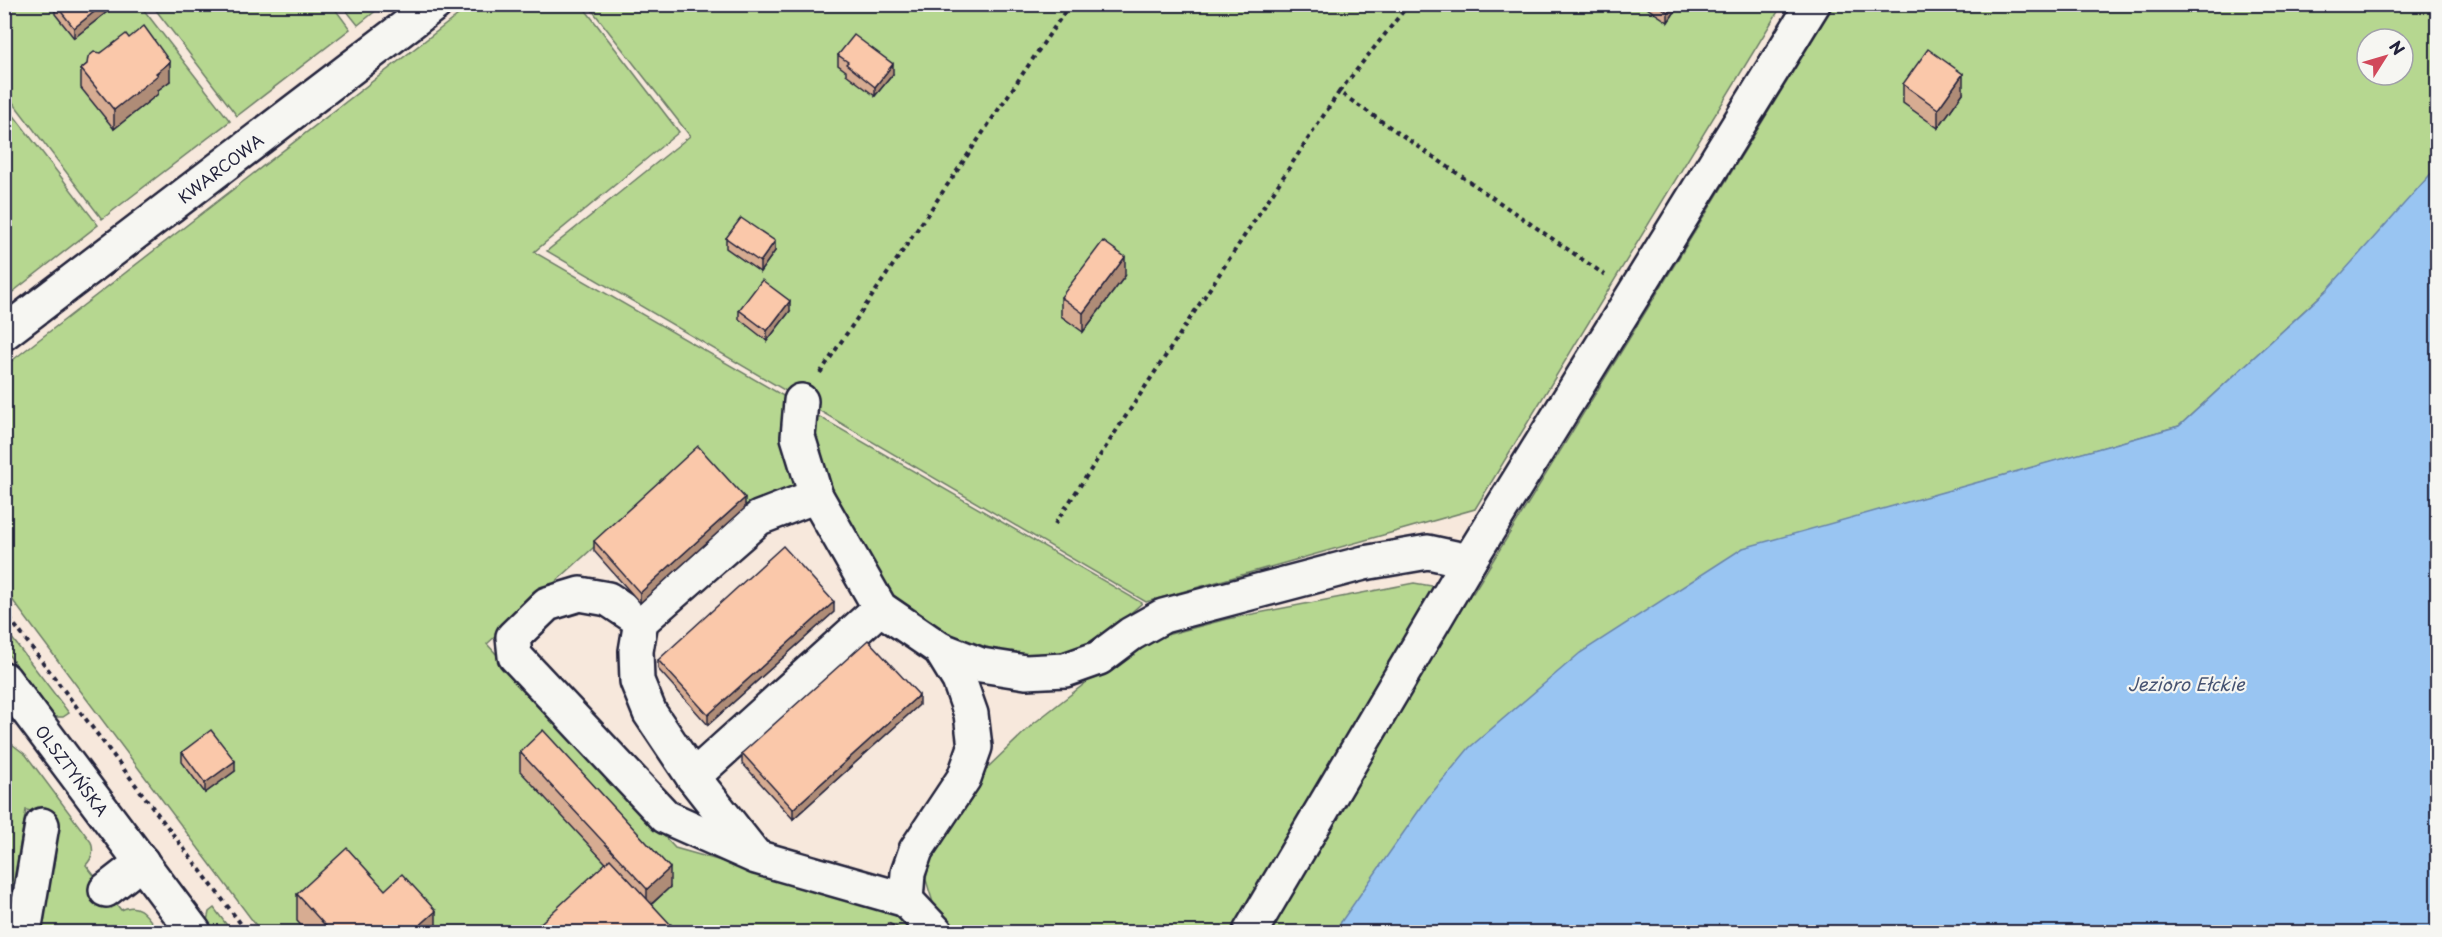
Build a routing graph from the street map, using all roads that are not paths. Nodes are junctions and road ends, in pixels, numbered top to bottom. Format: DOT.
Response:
graph roads {
  1 [pos="435,4"];
  2 [pos="1813,4"];
  3 [pos="4,333"];
  4 [pos="801,401"];
  5 [pos="816,496"];
  6 [pos="1469,561"];
  7 [pos="880,608"];
  8 [pos="641,621"];
  9 [pos="940,649"];
  10 [pos="4,678"];
  11 [pos="693,777"];
  12 [pos="42,825"];
  13 [pos="756,856"];
  14 [pos="142,862"];
  15 [pos="106,890"];
  16 [pos="906,900"];
  17 [pos="24,933"];
  18 [pos="194,933"];
  19 [pos="936,933"];
  20 [pos="1250,933"];
  1 -- 3 [label="street, KWARCOWA"];
  2 -- 6 [label="street"];
  4 -- 5 [label="street"];
  5 -- 7 [label="street"];
  5 -- 8 [label="street"];
  6 -- 9 [label="street"];
  6 -- 20 [label="street"];
  7 -- 9 [label="street"];
  7 -- 11 [label="street"];
  8 -- 11 [label="street"];
  8 -- 13 [label="street"];
  9 -- 16 [label="street"];
  10 -- 14 [label="street, OLSZTYŃSKA"];
  11 -- 13 [label="street"];
  12 -- 17 [label="street"];
  13 -- 16 [label="street"];
  14 -- 15 [label="street"];
  14 -- 18 [label="street, OLSZTYŃSKA"];
  16 -- 19 [label="street"];
}
